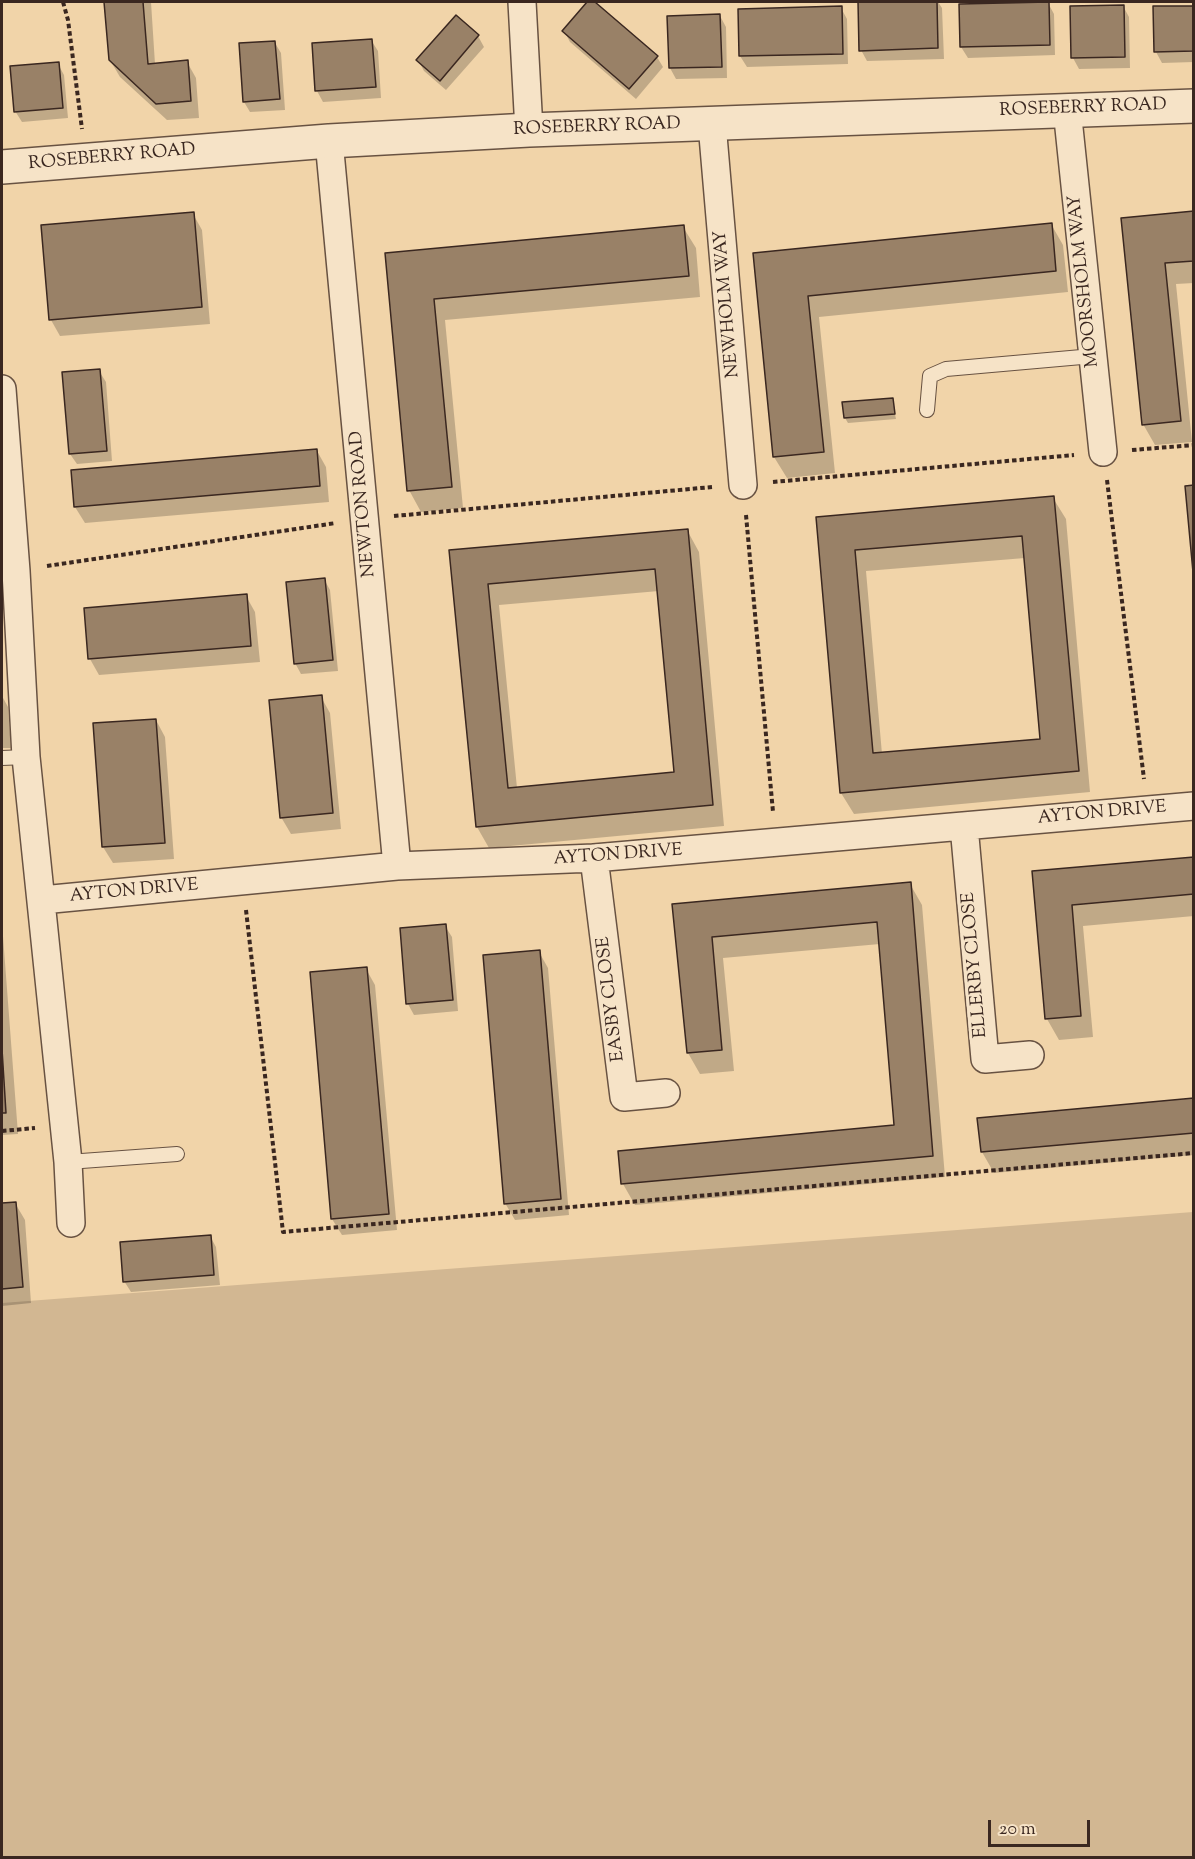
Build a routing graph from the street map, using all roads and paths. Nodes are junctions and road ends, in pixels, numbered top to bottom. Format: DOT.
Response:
graph roads {
  1 [pos="63,2"];
  2 [pos="522,2"];
  3 [pos="1194,106"];
  4 [pos="1067,109"];
  5 [pos="712,124"];
  6 [pos="529,130"];
  7 [pos="329,141"];
  8 [pos="86,159"];
  9 [pos="2,167"];
  10 [pos="1093,356"];
  11 [pos="2,388"];
  12 [pos="927,410"];
  13 [pos="1194,445"];
  14 [pos="1103,452"];
  15 [pos="743,484"];
  16 [pos="366,518"];
  17 [pos="16,570"];
  18 [pos="14,758"];
  19 [pos="1194,806"];
  20 [pos="1148,809"];
  21 [pos="963,826"];
  22 [pos="776,844"];
  23 [pos="594,858"];
  24 [pos="397,866"];
  25 [pos="243,883"];
  26 [pos="42,900"];
  27 [pos="1029,1055"];
  28 [pos="666,1093"];
  29 [pos="1194,1152"];
  30 [pos="177,1154"];
  31 [pos="68,1162"];
  32 [pos="71,1223"];
  1 -- 8 [label="path"];
  2 -- 6 [label="street"];
  3 -- 4 [label="street, ROSEBERRY ROAD"];
  4 -- 5 [label="street, ROSEBERRY ROAD"];
  4 -- 10 [label="street, MOORSHOLM WAY"];
  5 -- 6 [label="street, ROSEBERRY ROAD"];
  5 -- 15 [label="street, NEWHOLM WAY"];
  6 -- 7 [label="street, ROSEBERRY ROAD"];
  7 -- 8 [label="street, ROSEBERRY ROAD"];
  7 -- 16 [label="street, NEWTON ROAD"];
  8 -- 9 [label="street, ROSEBERRY ROAD"];
  10 -- 12 [label="lane"];
  10 -- 14 [label="street, MOORSHOLM WAY"];
  11 -- 17 [label="street"];
  13 -- 14 [label="path"];
  14 -- 15 [label="path"];
  14 -- 20 [label="path"];
  15 -- 16 [label="path"];
  15 -- 22 [label="path"];
  16 -- 17 [label="path"];
  16 -- 24 [label="street, NEWTON ROAD"];
  17 -- 18 [label="street"];
  18 -- 26 [label="street"];
  19 -- 20 [label="street, AYTON DRIVE"];
  20 -- 21 [label="street, AYTON DRIVE"];
  21 -- 22 [label="street, AYTON DRIVE"];
  21 -- 27 [label="street, ELLERBY CLOSE"];
  22 -- 23 [label="street, AYTON DRIVE"];
  23 -- 24 [label="street, AYTON DRIVE"];
  23 -- 28 [label="street, EASBY CLOSE"];
  24 -- 25 [label="street, AYTON DRIVE"];
  25 -- 26 [label="street, AYTON DRIVE"];
  25 -- 29 [label="path"];
  26 -- 31 [label="street"];
  30 -- 31 [label="lane"];
  31 -- 32 [label="street"];
}
